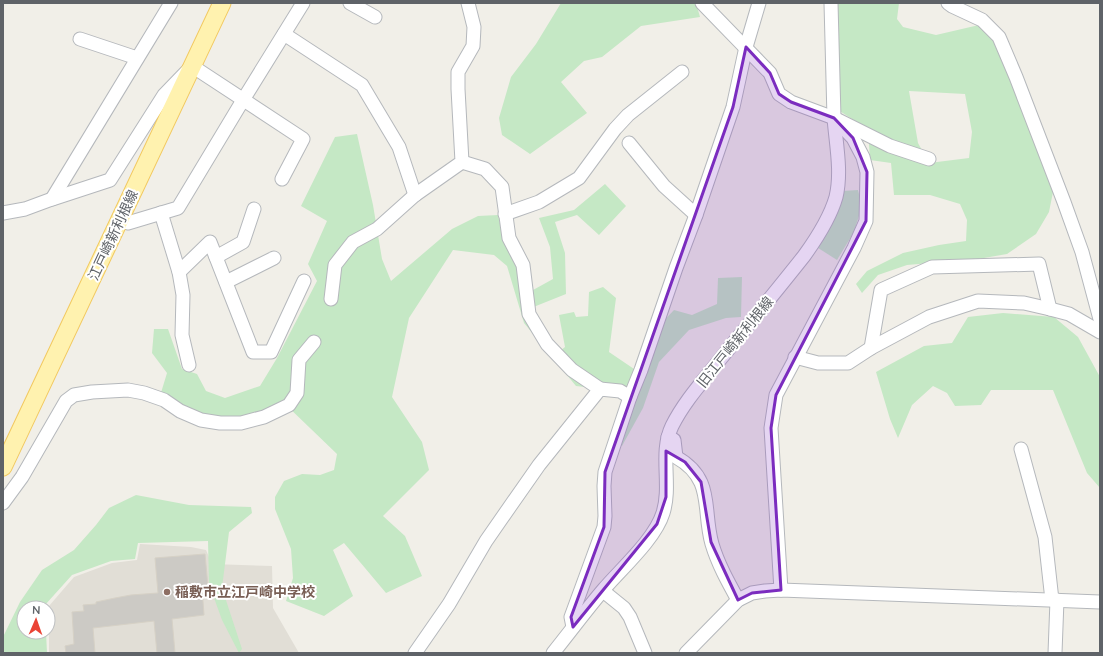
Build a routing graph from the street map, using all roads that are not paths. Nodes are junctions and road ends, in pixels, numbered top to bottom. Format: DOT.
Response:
graph roads {
  1 [pos="171,3"];
  2 [pos="222,3"];
  3 [pos="303,3"];
  4 [pos="350,3"];
  5 [pos="468,3"];
  6 [pos="702,3"];
  7 [pos="759,3"];
  8 [pos="831,3"];
  9 [pos="948,3"];
  10 [pos="375,17"];
  11 [pos="284,34"];
  12 [pos="80,39"];
  13 [pos="746,47"];
  14 [pos="137,58"];
  15 [pos="192,66"];
  16 [pos="682,72"];
  17 [pos="243,100"];
  18 [pos="834,118"];
  19 [pos="629,143"];
  20 [pos="929,159"];
  21 [pos="462,162"];
  22 [pos="282,179"];
  23 [pos="415,195"];
  24 [pos="52,198"];
  25 [pos="254,209"];
  26 [pos="3,213"];
  27 [pos="161,213"];
  28 [pos="505,214"];
  29 [pos="696,215"];
  30 [pos="120,221"];
  31 [pos="216,257"];
  32 [pos="274,258"];
  33 [pos="179,272"];
  34 [pos="304,281"];
  35 [pos="226,282"];
  36 [pos="331,299"];
  37 [pos="1050,309"];
  38 [pos="1100,319"];
  39 [pos="1100,332"];
  40 [pos="314,342"];
  41 [pos="871,348"];
  42 [pos="795,357"];
  43 [pos="189,365"];
  44 [pos="600,389"];
  45 [pos="630,397"];
  46 [pos="668,436"];
  47 [pos="1021,449"];
  48 [pos="3,467"];
  49 [pos="3,503"];
  50 [pos="781,590"];
  51 [pos="603,591"];
  52 [pos="738,600"];
  53 [pos="1054,600"];
  54 [pos="1100,602"];
  55 [pos="573,627"];
  56 [pos="415,653"];
  57 [pos="553,653"];
  58 [pos="645,653"];
  59 [pos="686,653"];
  60 [pos="1055,653"];
  1 -- 14 [label="street"];
  2 -- 15 [label="main road, 江戸崎新利根線"];
  3 -- 11 [label="street"];
  4 -- 10 [label="street"];
  5 -- 21 [label="street"];
  6 -- 13 [label="street"];
  7 -- 13 [label="street"];
  8 -- 18 [label="street, 旧江戸崎新利根線"];
  9 -- 38 [label="street"];
  11 -- 17 [label="street"];
  11 -- 23 [label="street"];
  12 -- 14 [label="street"];
  13 -- 18 [label="street"];
  13 -- 29 [label="street"];
  14 -- 24 [label="street"];
  15 -- 17 [label="street"];
  15 -- 24 [label="street"];
  15 -- 30 [label="main road, 江戸崎新利根線"];
  16 -- 28 [label="street"];
  17 -- 22 [label="street"];
  17 -- 27 [label="street"];
  18 -- 20 [label="street"];
  18 -- 42 [label="street"];
  18 -- 46 [label="street, 旧江戸崎新利根線"];
  19 -- 29 [label="street"];
  21 -- 23 [label="street"];
  21 -- 28 [label="street"];
  23 -- 36 [label="street"];
  24 -- 26 [label="street"];
  25 -- 31 [label="street"];
  27 -- 30 [label="street"];
  27 -- 33 [label="street"];
  28 -- 44 [label="street"];
  29 -- 45 [label="street"];
  30 -- 48 [label="main road, 江戸崎新利根線"];
  31 -- 33 [label="street"];
  31 -- 35 [label="street"];
  32 -- 35 [label="street"];
  33 -- 43 [label="street"];
  34 -- 35 [label="street"];
  37 -- 39 [label="street"];
  37 -- 41 [label="street"];
  37 -- 41 [label="street"];
  40 -- 49 [label="street"];
  41 -- 42 [label="street"];
  42 -- 50 [label="street"];
  44 -- 45 [label="street"];
  44 -- 56 [label="street"];
  45 -- 55 [label="street"];
  46 -- 51 [label="street, 旧江戸崎新利根線"];
  46 -- 52 [label="street"];
  47 -- 53 [label="street"];
  50 -- 52 [label="street"];
  50 -- 53 [label="street"];
  51 -- 55 [label="street, 旧江戸崎新利根線"];
  51 -- 58 [label="street"];
  52 -- 59 [label="street"];
  53 -- 54 [label="street"];
  53 -- 60 [label="street"];
  55 -- 57 [label="street, 旧江戸崎新利根線"];
}
